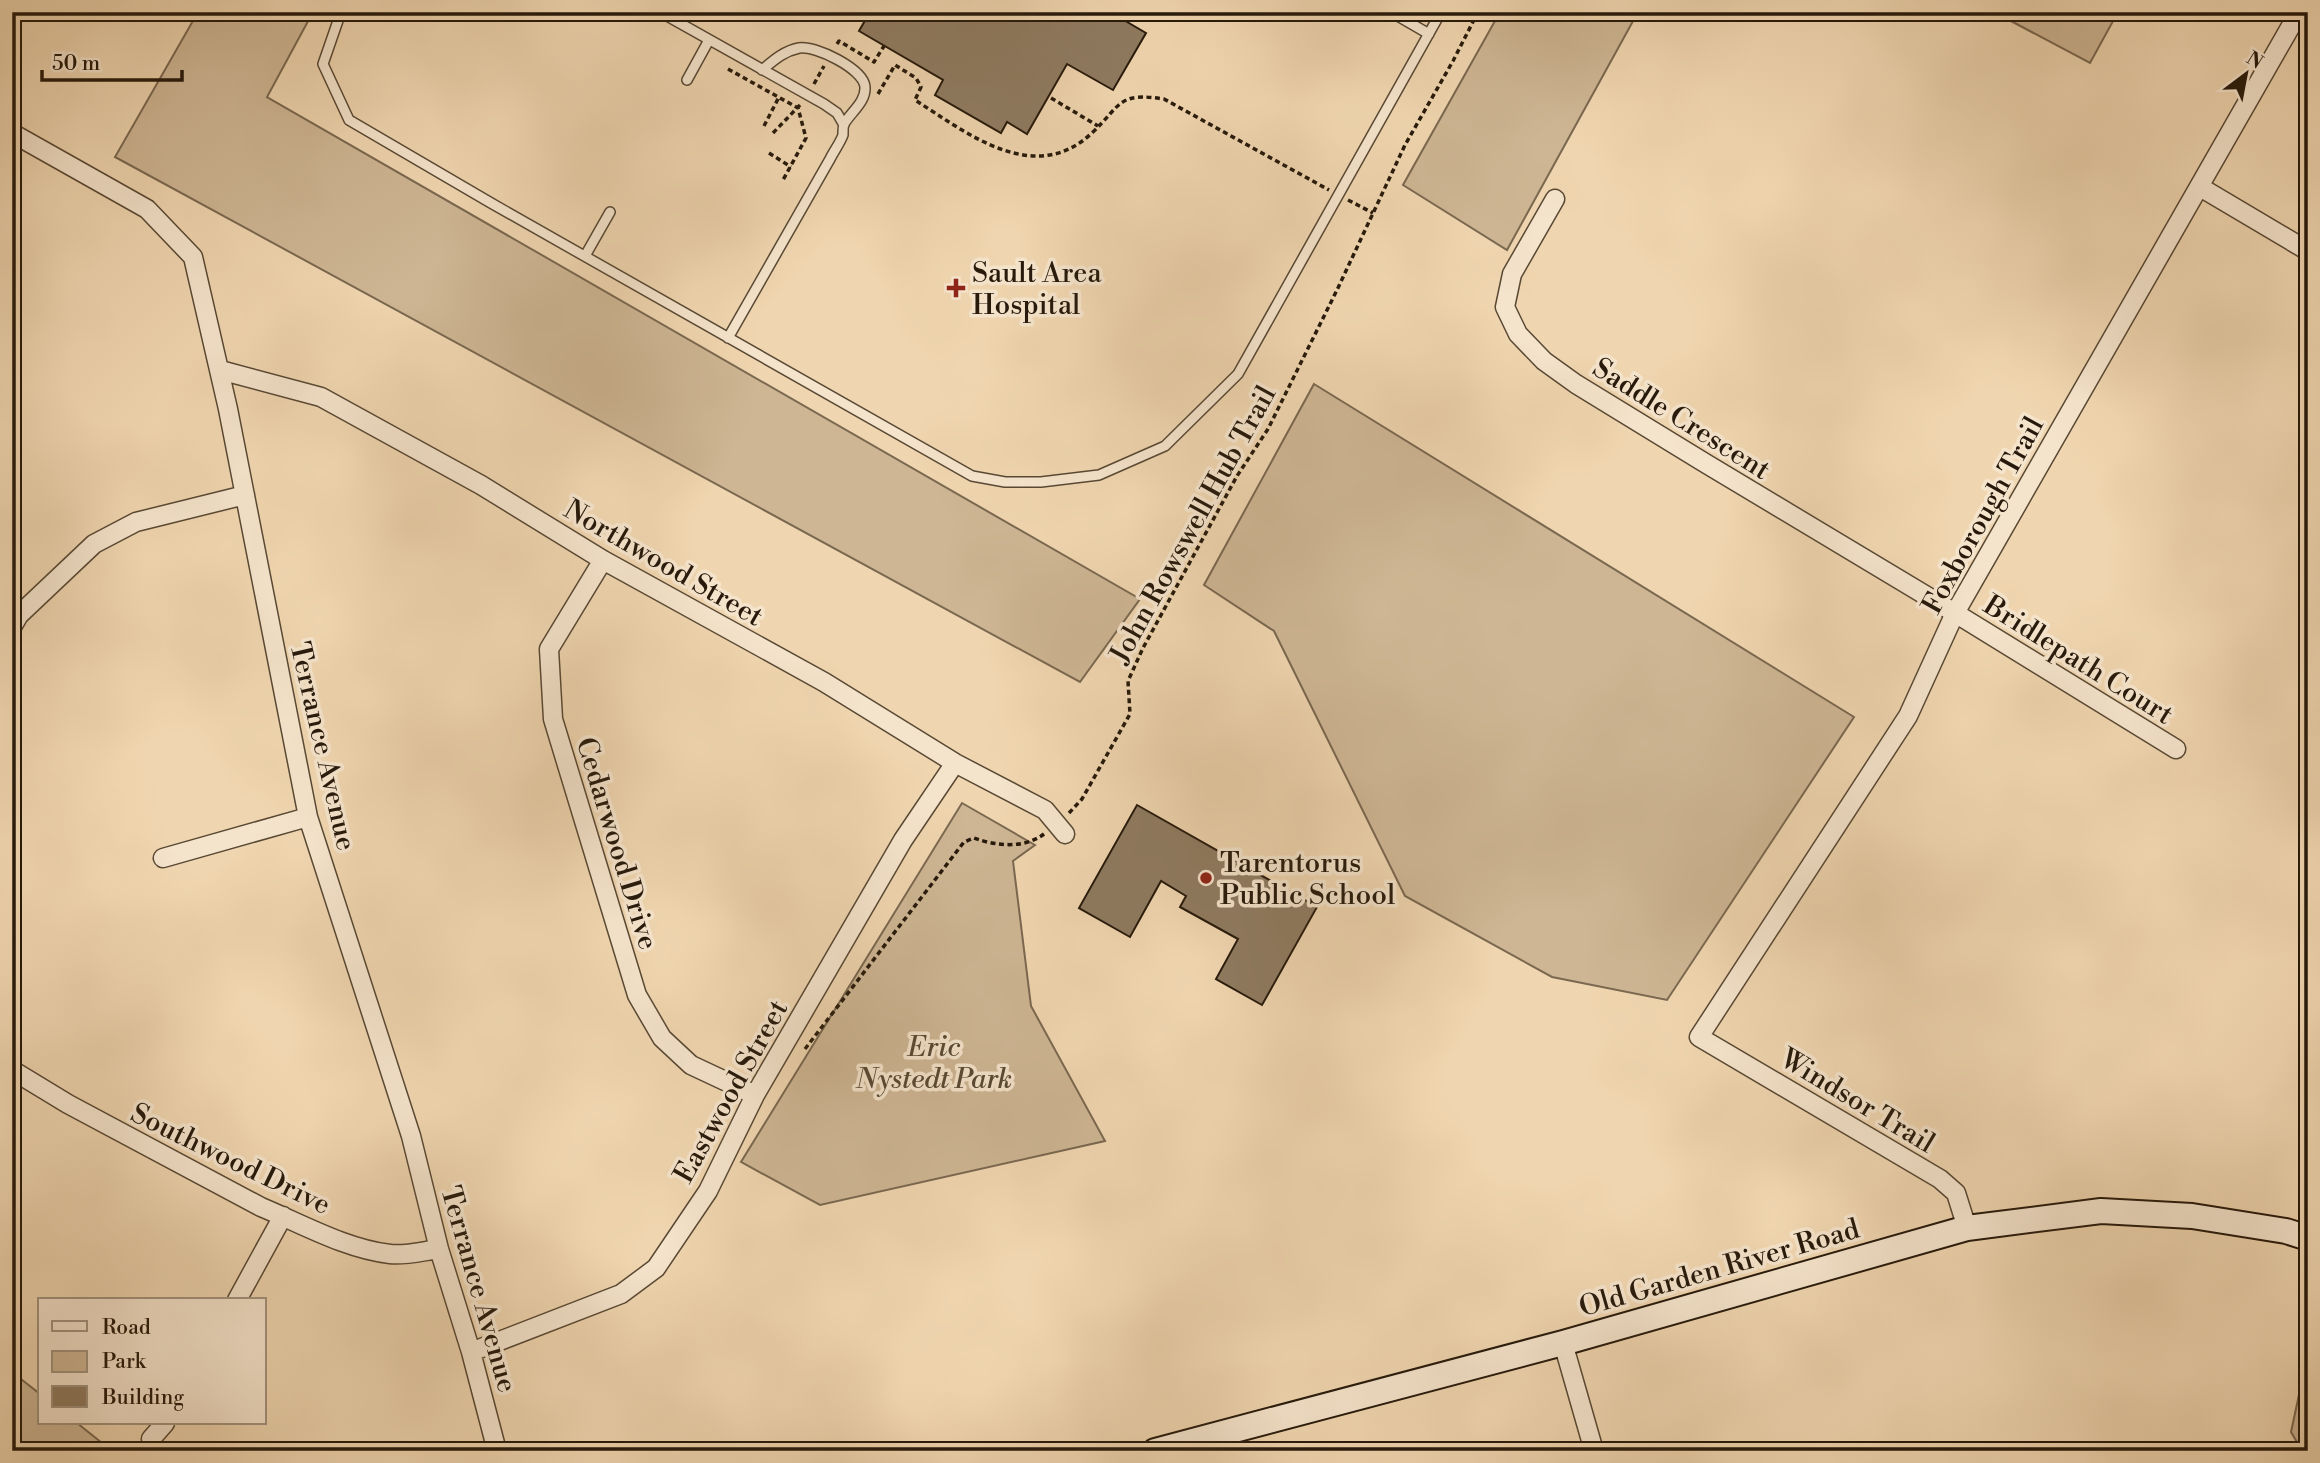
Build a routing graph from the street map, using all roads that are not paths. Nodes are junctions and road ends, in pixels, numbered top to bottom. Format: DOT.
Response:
graph roads {
  1 [pos="341,12"];
  2 [pos="660,12"];
  3 [pos="1391,12"];
  4 [pos="1441,12"];
  5 [pos="2300,12"];
  6 [pos="1429,34"];
  7 [pos="709,40"];
  8 [pos="762,70"];
  9 [pos="687,80"];
  10 [pos="844,125"];
  11 [pos="12,133"];
  12 [pos="2200,187"];
  13 [pos="1555,199"];
  14 [pos="610,212"];
  15 [pos="2308,251"];
  16 [pos="585,256"];
  17 [pos="728,338"];
  18 [pos="220,370"];
  19 [pos="245,495"];
  20 [pos="603,560"];
  21 [pos="1955,613"];
  22 [pos="12,627"];
  23 [pos="2176,749"];
  24 [pos="955,763"];
  25 [pos="308,817"];
  26 [pos="1061,829"];
  27 [pos="163,858"];
  28 [pos="1699,1037"];
  29 [pos="12,1070"];
  30 [pos="755,1095"];
  31 [pos="283,1216"];
  32 [pos="1968,1228"];
  33 [pos="2308,1238"];
  34 [pos="439,1249"];
  35 [pos="238,1298"];
  36 [pos="1563,1343"];
  37 [pos="471,1352"];
  38 [pos="164,1424"];
  39 [pos="150,1439"];
  40 [pos="498,1451"];
  41 [pos="1155,1451"];
  42 [pos="1594,1451"];
  1 -- 16 [label="lane"];
  2 -- 7 [label="lane"];
  3 -- 6 [label="lane"];
  4 -- 6 [label="lane"];
  5 -- 12 [label="street, Foxborough Trail"];
  6 -- 17 [label="lane"];
  7 -- 8 [label="lane"];
  7 -- 9 [label="lane"];
  8 -- 10 [label="lane"];
  8 -- 10 [label="lane"];
  10 -- 17 [label="lane"];
  11 -- 18 [label="street, Terrance Avenue"];
  12 -- 15 [label="street"];
  12 -- 21 [label="street, Foxborough Trail"];
  13 -- 21 [label="street, Saddle Crescent"];
  14 -- 16 [label="lane"];
  16 -- 17 [label="lane"];
  18 -- 19 [label="street, Terrance Avenue"];
  18 -- 20 [label="street, Northwood Street"];
  19 -- 22 [label="street"];
  19 -- 25 [label="street, Terrance Avenue"];
  20 -- 24 [label="street, Northwood Street"];
  20 -- 30 [label="street, Cedarwood Drive"];
  21 -- 23 [label="street, Bridlepath Court"];
  21 -- 28 [label="street, Foxborough Trail"];
  24 -- 26 [label="street, Northwood Street"];
  24 -- 30 [label="street, Eastwood Street"];
  25 -- 27 [label="street"];
  25 -- 34 [label="street, Terrance Avenue"];
  28 -- 32 [label="street, Windsor Trail"];
  29 -- 31 [label="street, Southwood Drive"];
  30 -- 37 [label="street, Eastwood Street"];
  31 -- 34 [label="street, Southwood Drive"];
  31 -- 35 [label="street"];
  32 -- 33 [label="main road, Old Garden River Road"];
  32 -- 36 [label="main road, Old Garden River Road"];
  34 -- 37 [label="street, Terrance Avenue"];
  36 -- 41 [label="main road, Old Garden River Road"];
  36 -- 42 [label="street"];
  37 -- 40 [label="street, Terrance Avenue"];
  38 -- 39 [label="street"];
}
